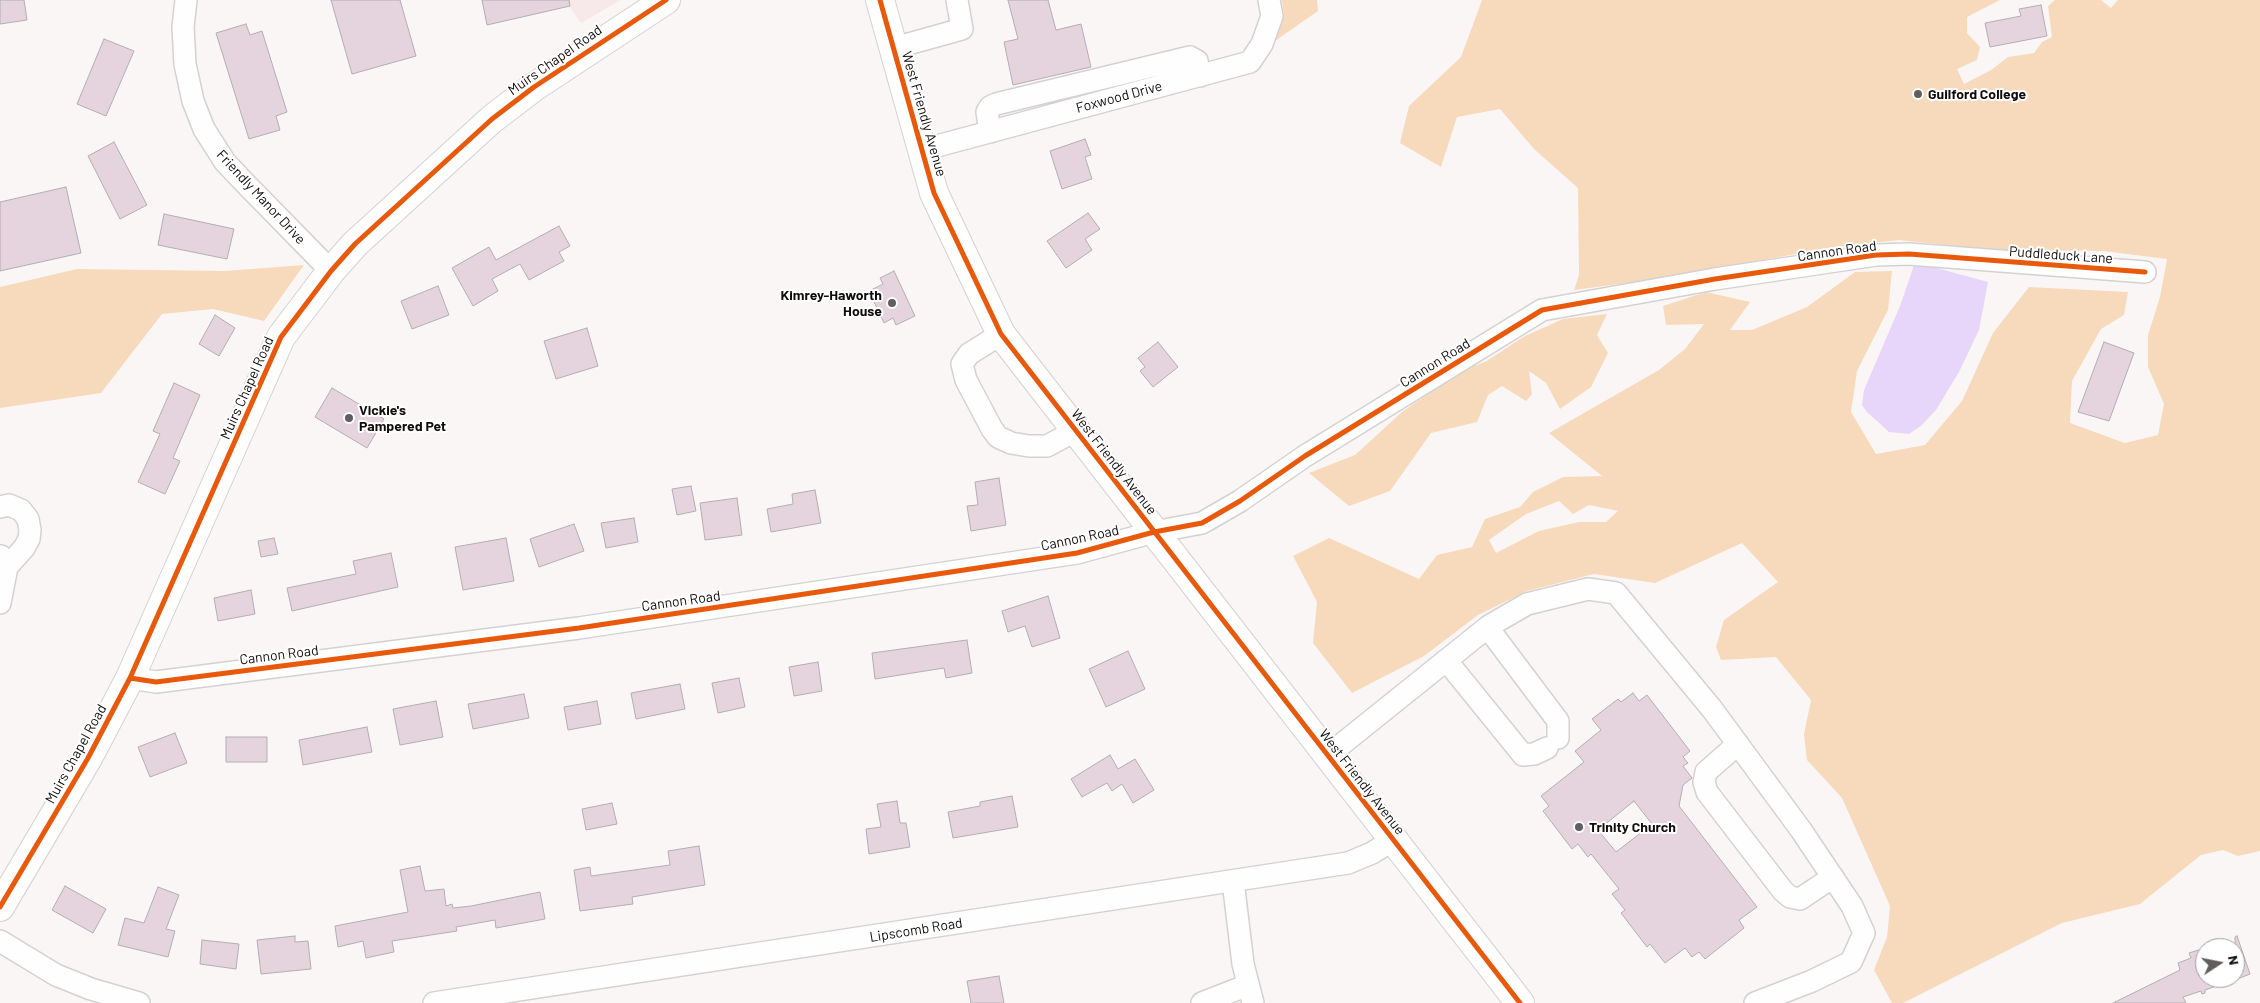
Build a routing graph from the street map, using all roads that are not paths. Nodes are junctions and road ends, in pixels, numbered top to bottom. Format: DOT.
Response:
graph roads {
  1 [pos="186,0"];
  2 [pos="666,0"];
  3 [pos="880,0"];
  4 [pos="956,0"];
  5 [pos="1268,0"];
  6 [pos="894,48"];
  7 [pos="922,150"];
  8 [pos="1976,260"];
  9 [pos="331,270"];
  10 [pos="2145,272"];
  11 [pos="1001,334"];
  12 [pos="1075,430"];
  13 [pos="0,507"];
  14 [pos="1154,532"];
  15 [pos="3,560"];
  16 [pos="0,603"];
  17 [pos="1488,628"];
  18 [pos="1446,660"];
  19 [pos="130,678"];
  20 [pos="1738,744"];
  21 [pos="1327,756"];
  22 [pos="1393,840"];
  23 [pos="1832,877"];
  24 [pos="1233,881"];
  25 [pos="0,907"];
  26 [pos="0,941"];
  27 [pos="1250,994"];
  28 [pos="139,1003"];
  29 [pos="434,1003"];
  30 [pos="1202,1003"];
  31 [pos="1520,1003"];
  32 [pos="1755,1003"];
  1 -- 9 [label="street, Friendly Manor Drive"];
  2 -- 9 [label="main road, Muirs Chapel Road"];
  3 -- 6 [label="main road, West Friendly Avenue"];
  4 -- 6 [label="street"];
  5 -- 7 [label="street, Foxwood Drive"];
  6 -- 7 [label="main road, West Friendly Avenue"];
  7 -- 11 [label="main road, West Friendly Avenue"];
  8 -- 10 [label="street, Puddleduck Lane"];
  8 -- 14 [label="street, Cannon Road"];
  9 -- 19 [label="main road, Muirs Chapel Road"];
  11 -- 12 [label="main road, West Friendly Avenue"];
  11 -- 12 [label="street"];
  12 -- 14 [label="main road, West Friendly Avenue"];
  13 -- 15 [label="street"];
  14 -- 19 [label="street, Cannon Road"];
  14 -- 21 [label="main road, West Friendly Avenue"];
  15 -- 16 [label="street"];
  17 -- 18 [label="street"];
  17 -- 18 [label="street"];
  17 -- 20 [label="street"];
  18 -- 21 [label="street"];
  19 -- 25 [label="main road, Muirs Chapel Road"];
  20 -- 23 [label="street"];
  20 -- 23 [label="street"];
  21 -- 22 [label="main road, West Friendly Avenue"];
  22 -- 24 [label="street, Lipscomb Road"];
  22 -- 31 [label="main road, West Friendly Avenue"];
  23 -- 32 [label="street"];
  24 -- 27 [label="street"];
  24 -- 29 [label="street, Lipscomb Road"];
  26 -- 28 [label="street"];
  27 -- 30 [label="street"];
}
